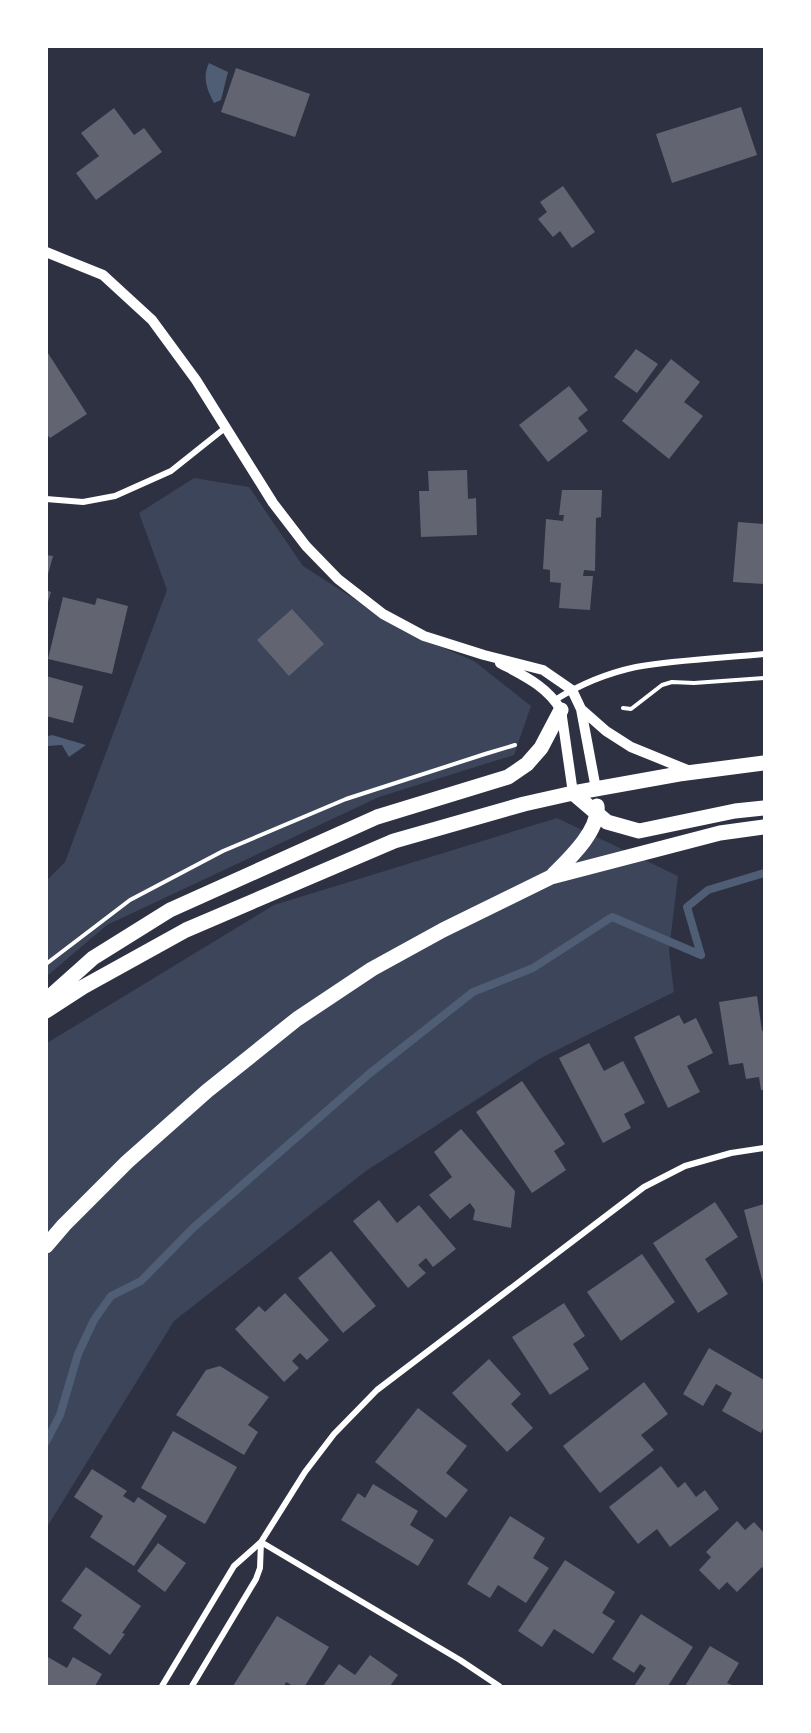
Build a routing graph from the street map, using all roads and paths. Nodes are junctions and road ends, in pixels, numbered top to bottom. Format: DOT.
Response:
graph roads {
  1 [pos="46,252"];
  2 [pos="225,428"];
  3 [pos="46,499"];
  4 [pos="765,654"];
  5 [pos="484,655"];
  6 [pos="765,678"];
  7 [pos="572,690"];
  8 [pos="558,705"];
  9 [pos="623,708"];
  10 [pos="581,709"];
  11 [pos="765,763"];
  12 [pos="692,772"];
  13 [pos="596,789"];
  14 [pos="573,793"];
  15 [pos="765,808"];
  16 [pos="598,815"];
  17 [pos="765,827"];
  18 [pos="551,877"];
  19 [pos="46,1000"];
  20 [pos="46,1011"];
  21 [pos="765,1148"];
  22 [pos="46,1246"];
  23 [pos="261,1542"];
  24 [pos="162,1686"];
  25 [pos="192,1686"];
  26 [pos="499,1686"];
  1 -- 2 [label="street"];
  2 -- 3 [label="street"];
  2 -- 5 [label="street"];
  4 -- 7 [label="street"];
  5 -- 7 [label="street"];
  5 -- 8 [label="street"];
  6 -- 9 [label="path"];
  7 -- 8 [label="street"];
  7 -- 10 [label="street"];
  8 -- 14 [label="street"];
  8 -- 19 [label="main road"];
  10 -- 12 [label="street"];
  10 -- 13 [label="street"];
  11 -- 12 [label="main road"];
  12 -- 13 [label="main road"];
  13 -- 14 [label="main road"];
  13 -- 16 [label="main road"];
  14 -- 16 [label="main road"];
  14 -- 20 [label="main road"];
  15 -- 16 [label="main road"];
  16 -- 18 [label="main road"];
  17 -- 18 [label="main road"];
  18 -- 22 [label="main road"];
  21 -- 23 [label="street"];
  23 -- 24 [label="street"];
  23 -- 25 [label="street"];
  23 -- 26 [label="street"];
}
